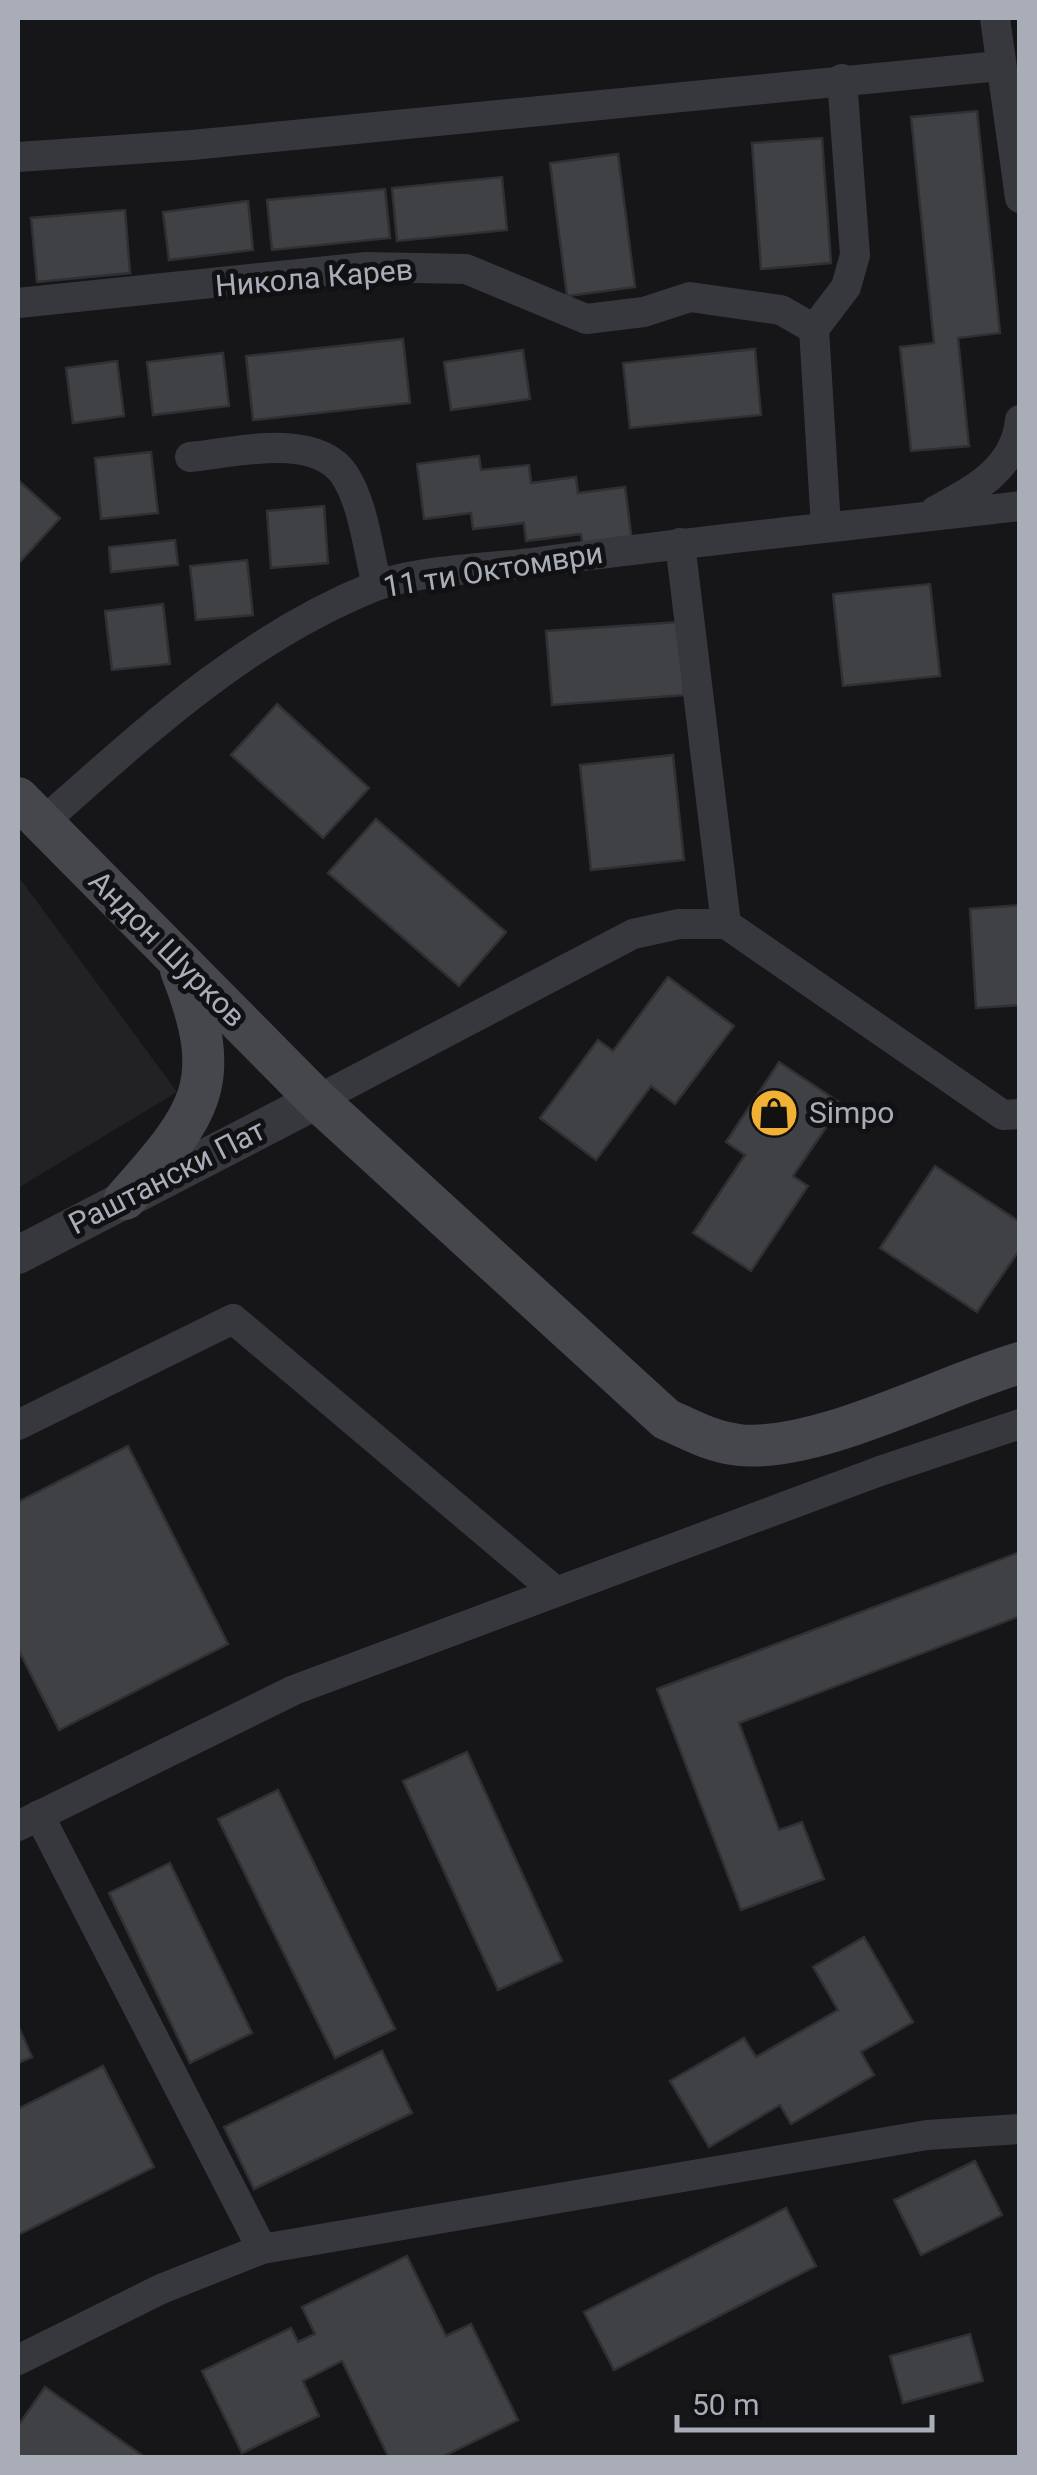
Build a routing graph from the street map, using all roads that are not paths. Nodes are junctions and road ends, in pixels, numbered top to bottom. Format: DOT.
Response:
graph roads {
  1 [pos="995,18"];
  2 [pos="999,66"];
  3 [pos="842,79"];
  4 [pos="18,156"];
  5 [pos="1020,198"];
  6 [pos="18,303"];
  7 [pos="814,329"];
  8 [pos="1020,420"];
  9 [pos="190,457"];
  10 [pos="1020,506"];
  11 [pos="924,517"];
  12 [pos="826,528"];
  13 [pos="680,543"];
  14 [pos="377,585"];
  15 [pos="30,810"];
  16 [pos="726,924"];
  17 [pos="175,955"];
  18 [pos="317,1100"];
  19 [pos="1011,1114"];
  20 [pos="125,1199"];
  21 [pos="18,1254"];
  22 [pos="1020,1363"];
  23 [pos="1020,1424"];
  24 [pos="18,1425"];
  25 [pos="554,1590"];
  26 [pos="28,1820"];
  27 [pos="1020,2129"];
  28 [pos="262,2249"];
  29 [pos="18,2360"];
  1 -- 2 [label="street"];
  2 -- 3 [label="street"];
  2 -- 5 [label="street"];
  3 -- 4 [label="street"];
  3 -- 7 [label="street"];
  6 -- 7 [label="street, Никола Карев"];
  7 -- 12 [label="street"];
  8 -- 11 [label="street"];
  9 -- 14 [label="street"];
  10 -- 11 [label="street, 11 ти Октомври"];
  11 -- 12 [label="street, 11 ти Октомври"];
  12 -- 13 [label="street, 11 ти Октомври"];
  13 -- 14 [label="street, 11 ти Октомври"];
  13 -- 16 [label="street"];
  14 -- 15 [label="street, 11 ти Октомври"];
  15 -- 17 [label="main road, Андон Шурков"];
  16 -- 18 [label="street"];
  16 -- 19 [label="street"];
  17 -- 18 [label="main road, Андон Шурков"];
  17 -- 20 [label="main road"];
  18 -- 20 [label="street, Раштански Пат"];
  18 -- 22 [label="main road, Андон Шурков"];
  20 -- 21 [label="street, Раштански Пат"];
  23 -- 25 [label="street"];
  24 -- 25 [label="street"];
  25 -- 26 [label="street"];
  26 -- 28 [label="street"];
  27 -- 28 [label="street"];
  28 -- 29 [label="street"];
}
